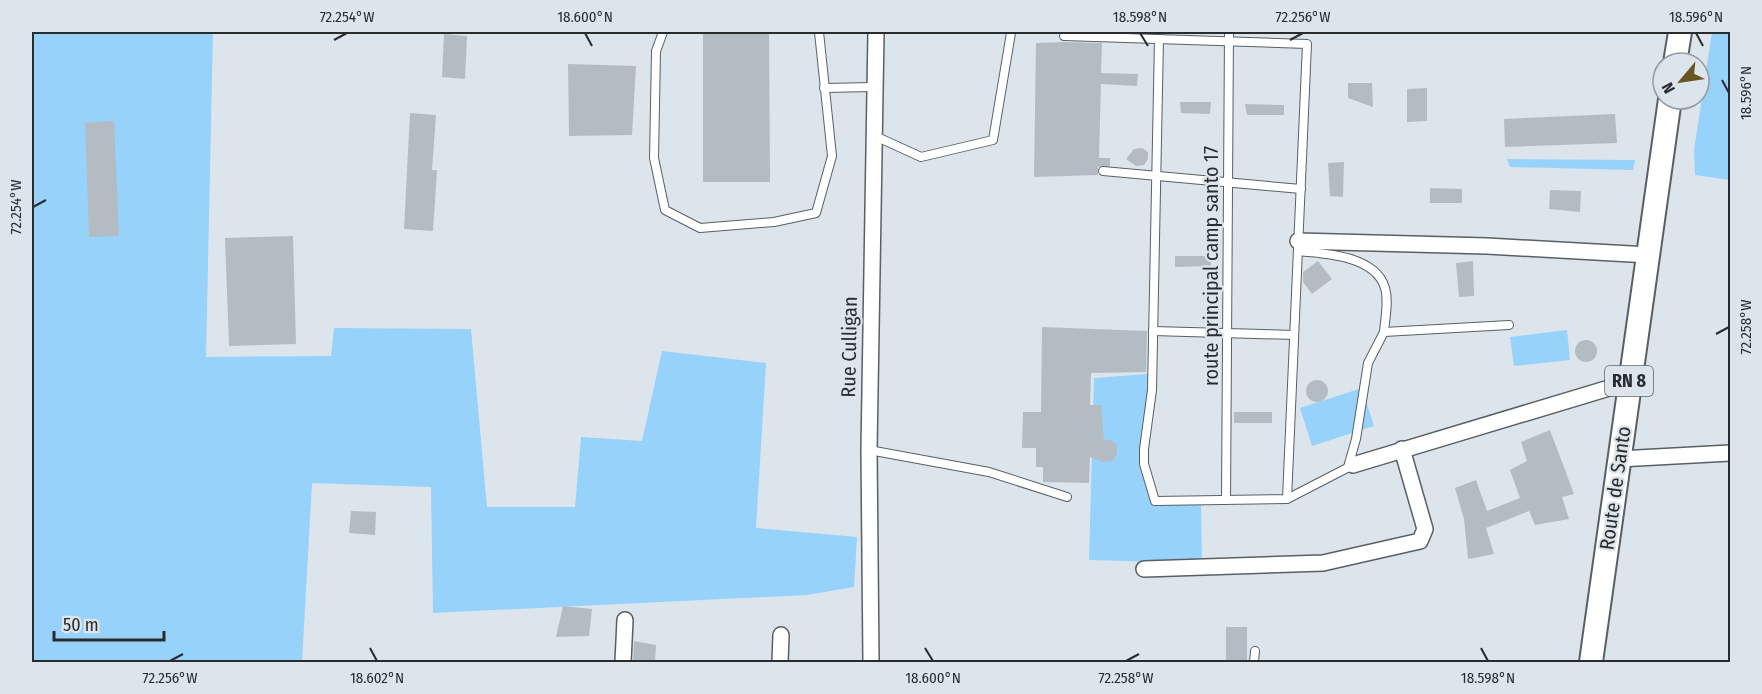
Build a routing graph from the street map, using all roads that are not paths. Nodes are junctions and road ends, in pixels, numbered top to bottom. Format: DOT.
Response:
graph roads {
  1 [pos="663,32"];
  2 [pos="819,32"];
  3 [pos="876,32"];
  4 [pos="1229,32"];
  5 [pos="1680,32"];
  6 [pos="1011,33"];
  7 [pos="1064,36"];
  8 [pos="1159,39"];
  9 [pos="1229,41"];
  10 [pos="1677,51"];
  11 [pos="873,87"];
  12 [pos="824,88"];
  13 [pos="1668,111"];
  14 [pos="875,136"];
  15 [pos="1103,171"];
  16 [pos="1156,176"];
  17 [pos="1228,183"];
  18 [pos="1301,189"];
  19 [pos="1298,246"];
  20 [pos="1649,255"];
  21 [pos="1509,325"];
  22 [pos="1153,331"];
  23 [pos="1384,332"];
  24 [pos="1227,333"];
  25 [pos="1294,335"];
  26 [pos="1629,382"];
  27 [pos="1402,449"];
  28 [pos="869,450"];
  29 [pos="1731,453"];
  30 [pos="1619,459"];
  31 [pos="1351,467"];
  32 [pos="1067,497"];
  33 [pos="1226,500"];
  34 [pos="1287,500"];
  35 [pos="1144,569"];
  36 [pos="625,620"];
  37 [pos="782,635"];
  38 [pos="1255,651"];
  39 [pos="623,663"];
  40 [pos="780,663"];
  41 [pos="871,663"];
  42 [pos="1254,663"];
  43 [pos="1591,663"];
  1 -- 12 [label="lane"];
  2 -- 12 [label="lane"];
  3 -- 11 [label="street, Rue Culligan"];
  4 -- 9 [label="lane, route principal camp santo 17"];
  5 -- 10 [label="main road"];
  6 -- 14 [label="lane"];
  7 -- 8 [label="lane"];
  8 -- 9 [label="lane"];
  8 -- 16 [label="lane"];
  9 -- 17 [label="lane, route principal camp santo 17"];
  9 -- 18 [label="lane"];
  11 -- 12 [label="lane"];
  11 -- 14 [label="street, Rue Culligan"];
  13 -- 20 [label="main road, Route de Santo / RN 8"];
  14 -- 28 [label="street, Rue Culligan"];
  15 -- 16 [label="lane"];
  16 -- 17 [label="lane"];
  16 -- 22 [label="lane"];
  17 -- 18 [label="lane"];
  17 -- 24 [label="lane, route principal camp santo 17"];
  18 -- 19 [label="lane"];
  19 -- 20 [label="street"];
  19 -- 23 [label="lane"];
  19 -- 25 [label="lane"];
  20 -- 26 [label="main road, Route de Santo / RN 8"];
  21 -- 23 [label="lane"];
  22 -- 24 [label="lane"];
  22 -- 33 [label="lane"];
  23 -- 31 [label="lane"];
  24 -- 25 [label="lane"];
  24 -- 33 [label="lane, route principal camp santo 17"];
  25 -- 34 [label="lane"];
  26 -- 27 [label="street"];
  26 -- 30 [label="main road, Route de Santo / RN 8"];
  27 -- 31 [label="street"];
  27 -- 35 [label="street"];
  28 -- 32 [label="lane"];
  28 -- 41 [label="street, Rue Culligan"];
  29 -- 30 [label="street"];
  30 -- 43 [label="main road, Route de Santo / RN 8"];
  31 -- 34 [label="lane"];
  33 -- 34 [label="lane"];
  36 -- 39 [label="street"];
  37 -- 40 [label="street"];
  38 -- 42 [label="lane"];
}
